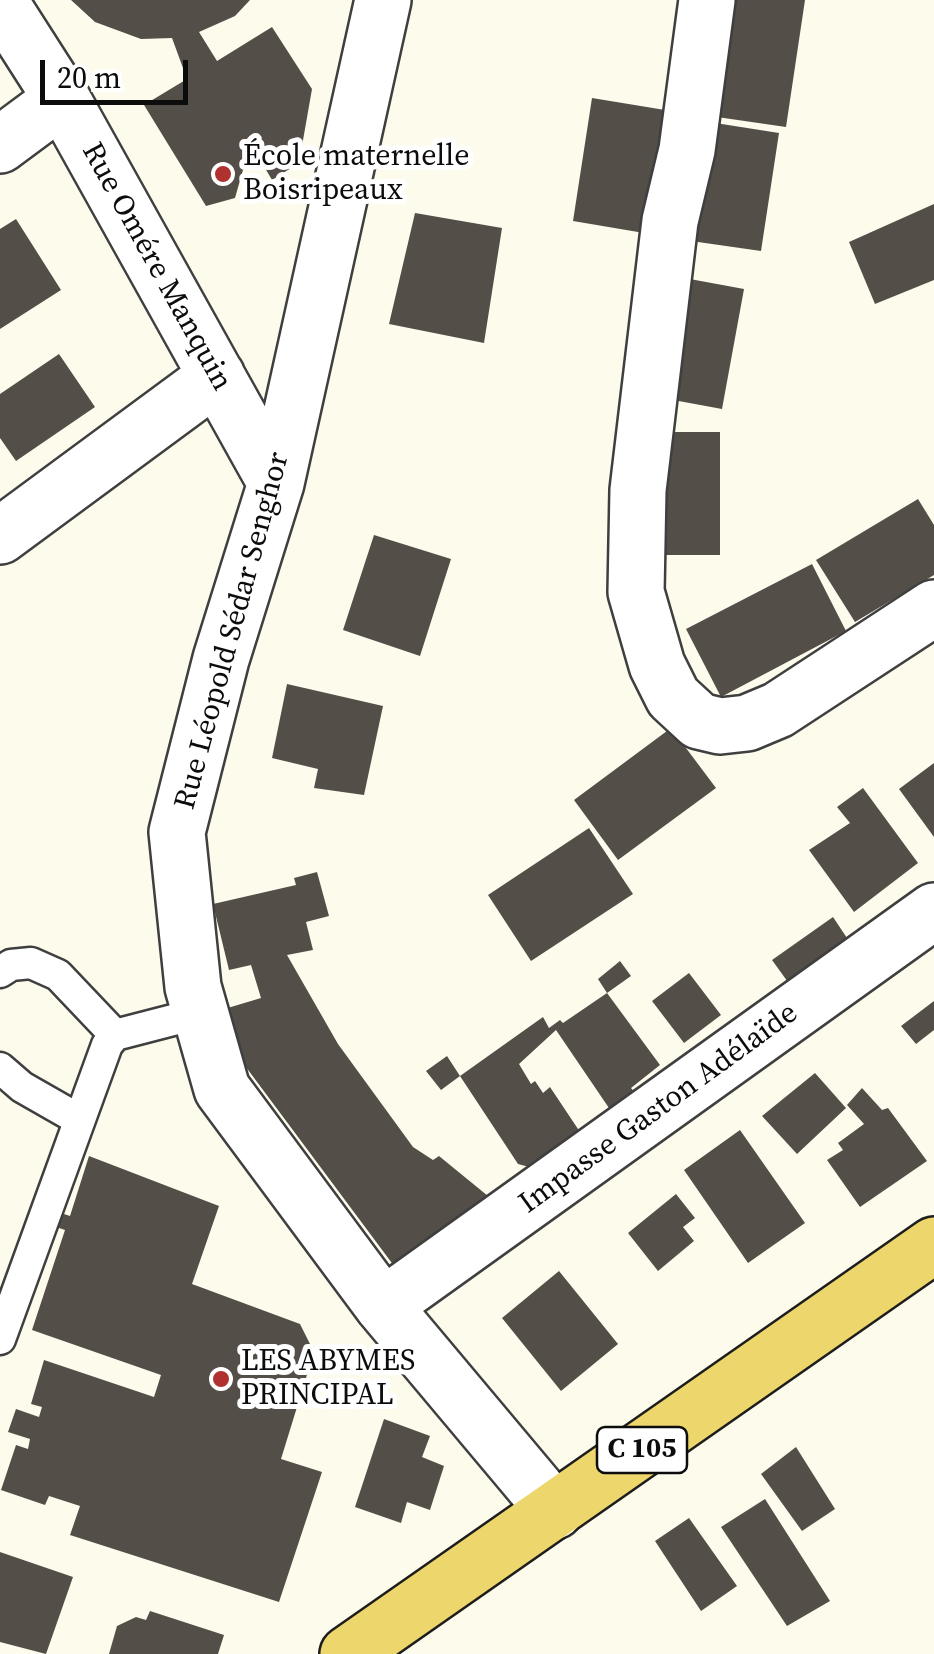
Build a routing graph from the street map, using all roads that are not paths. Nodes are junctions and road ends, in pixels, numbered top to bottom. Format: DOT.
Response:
graph roads {
  1 [pos="383,0"];
  2 [pos="707,0"];
  3 [pos="0,2"];
  4 [pos="62,99"];
  5 [pos="0,145"];
  6 [pos="216,376"];
  7 [pos="276,482"];
  8 [pos="0,536"];
  9 [pos="934,608"];
  10 [pos="934,912"];
  11 [pos="0,972"];
  12 [pos="200,1013"];
  13 [pos="116,1036"];
  14 [pos="0,1068"];
  15 [pos="78,1120"];
  16 [pos="929,1261"];
  17 [pos="383,1306"];
  18 [pos="0,1339"];
  19 [pos="555,1511"];
  20 [pos="348,1654"];
  1 -- 7 [label="street, Rue Léopold Sédar Senghor"];
  2 -- 9 [label="street"];
  3 -- 4 [label="street, Rue Omére Manquin"];
  4 -- 5 [label="street"];
  4 -- 6 [label="street, Rue Omére Manquin"];
  6 -- 7 [label="street, Rue Omére Manquin"];
  6 -- 8 [label="street"];
  7 -- 12 [label="street, Rue Léopold Sédar Senghor"];
  10 -- 17 [label="street, Impasse Gaston Adélaïde"];
  11 -- 13 [label="lane"];
  12 -- 13 [label="lane"];
  12 -- 17 [label="street, Rue Léopold Sédar Senghor"];
  13 -- 15 [label="lane"];
  14 -- 15 [label="lane"];
  15 -- 18 [label="lane"];
  16 -- 19 [label="main road, C 105"];
  17 -- 19 [label="street, Rue Léopold Sédar Senghor"];
  19 -- 20 [label="main road, C 105"];
}
